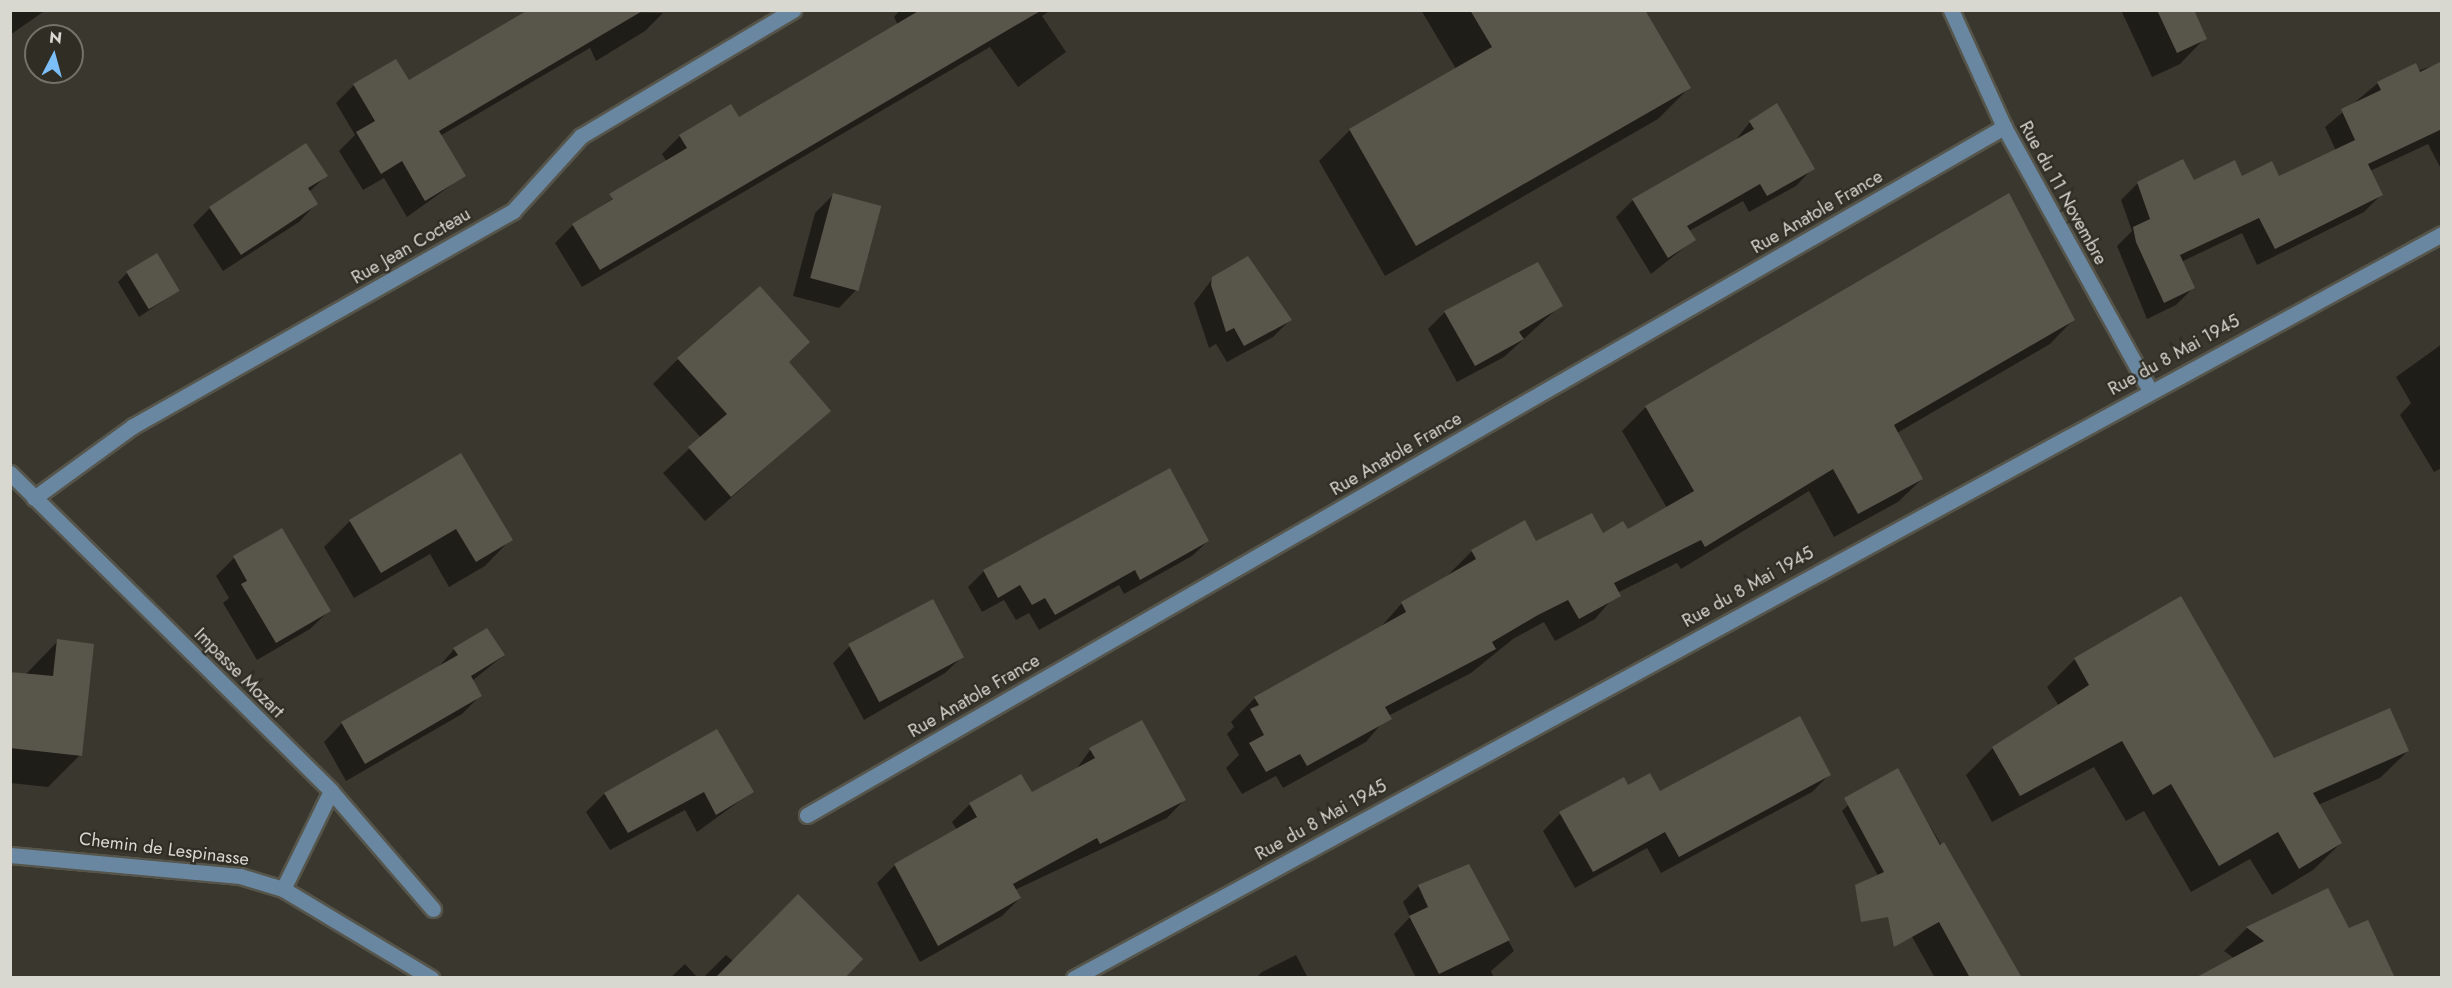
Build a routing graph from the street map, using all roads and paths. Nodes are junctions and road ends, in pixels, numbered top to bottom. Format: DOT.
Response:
graph roads {
  1 [pos="793,10"];
  2 [pos="1952,10"];
  3 [pos="2004,127"];
  4 [pos="2442,234"];
  5 [pos="2150,390"];
  6 [pos="10,473"];
  7 [pos="34,498"];
  8 [pos="331,791"];
  9 [pos="807,815"];
  10 [pos="10,855"];
  11 [pos="283,888"];
  12 [pos="433,909"];
  13 [pos="432,978"];
  14 [pos="1074,978"];
  1 -- 7 [label="street, Rue Jean Cocteau"];
  2 -- 3 [label="street, Rue du 11 Novembre"];
  3 -- 5 [label="street, Rue du 11 Novembre"];
  3 -- 9 [label="street, Rue Anatole France"];
  4 -- 5 [label="street, Rue du 8 Mai 1945"];
  5 -- 14 [label="street, Rue du 8 Mai 1945"];
  6 -- 7 [label="street, Impasse Mozart"];
  7 -- 8 [label="street, Impasse Mozart"];
  8 -- 11 [label="street"];
  8 -- 12 [label="street, Impasse Mozart"];
  10 -- 11 [label="street, Chemin de Lespinasse"];
  11 -- 13 [label="street, Chemin de Lespinasse"];
}
